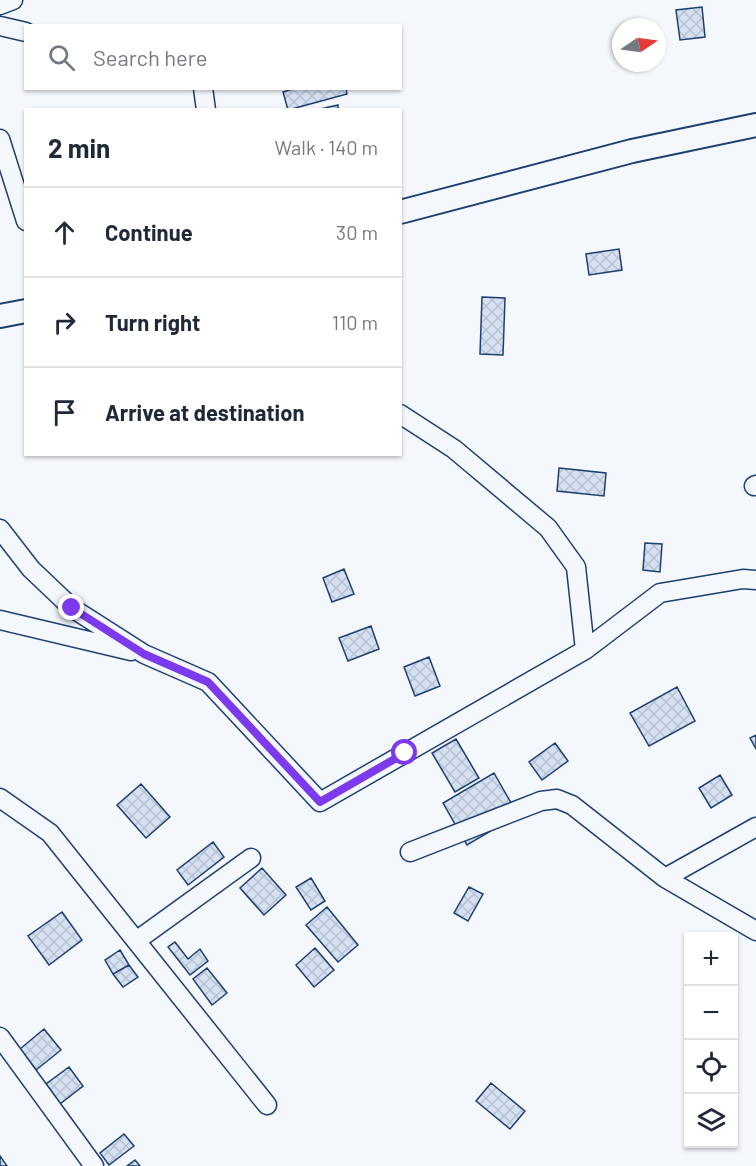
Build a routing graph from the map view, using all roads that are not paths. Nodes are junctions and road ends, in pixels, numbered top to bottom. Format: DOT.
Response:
graph roads {
  1 [pos="13,0"];
  2 [pos="0,5"];
  3 [pos="0,26"];
  4 [pos="24,32"];
  5 [pos="203,90"];
  6 [pos="206,108"];
  7 [pos="756,125"];
  8 [pos="0,139"];
  9 [pos="5,171"];
  10 [pos="402,211"];
  11 [pos="24,216"];
  12 [pos="24,311"];
  13 [pos="0,316"];
  14 [pos="402,415"];
  15 [pos="0,529"];
  16 [pos="756,580"];
  17 [pos="0,620"];
  18 [pos="585,650"];
  19 [pos="144,654"];
  20 [pos="0,798"];
  21 [pos="756,827"];
  22 [pos="410,852"];
  23 [pos="250,858"];
  24 [pos="665,878"];
  25 [pos="756,932"];
  26 [pos="136,941"];
  27 [pos="0,1037"];
  28 [pos="267,1106"];
  29 [pos="94,1166"];
  1 -- 2 [label="street"];
  3 -- 4 [label="street"];
  5 -- 6 [label="street"];
  7 -- 10 [label="street"];
  8 -- 9 [label="street"];
  9 -- 11 [label="street"];
  12 -- 13 [label="street"];
  14 -- 18 [label="street"];
  15 -- 19 [label="street"];
  16 -- 18 [label="street"];
  17 -- 19 [label="street"];
  18 -- 19 [label="street"];
  20 -- 26 [label="street"];
  21 -- 24 [label="street"];
  22 -- 24 [label="street"];
  23 -- 26 [label="street"];
  24 -- 25 [label="street"];
  26 -- 28 [label="street"];
  27 -- 29 [label="street"];
}
